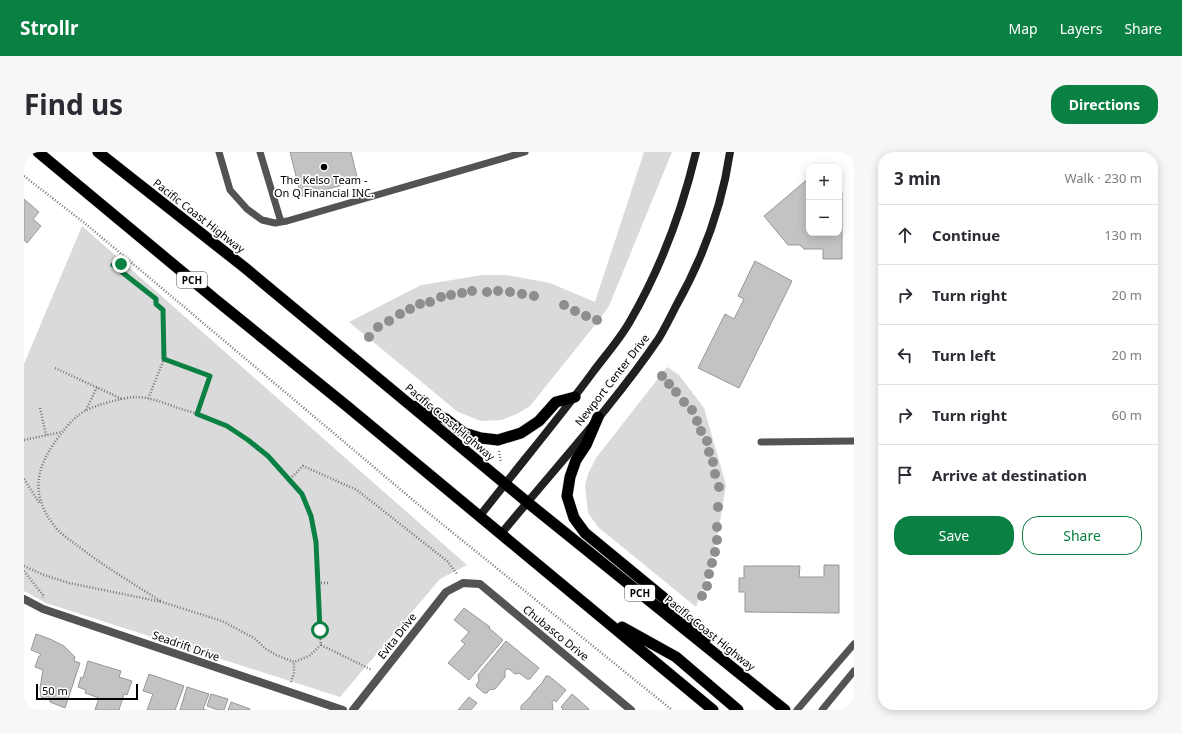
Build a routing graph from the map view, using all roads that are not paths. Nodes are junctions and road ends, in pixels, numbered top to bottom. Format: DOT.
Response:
graph roads {
  1 [pos="38,152"];
  2 [pos="98,152"];
  3 [pos="219,152"];
  4 [pos="260,152"];
  5 [pos="525,152"];
  6 [pos="696,152"];
  7 [pos="730,152"];
  8 [pos="281,222"];
  9 [pos="575,397"];
  10 [pos="404,400"];
  11 [pos="598,417"];
  12 [pos="854,441"];
  13 [pos="761,442"];
  14 [pos="505,484"];
  15 [pos="527,502"];
  16 [pos="479,516"];
  17 [pos="501,534"];
  18 [pos="463,583"];
  19 [pos="24,599"];
  20 [pos="600,616"];
  21 [pos="854,644"];
  22 [pos="854,671"];
  23 [pos="753,684"];
  24 [pos="343,710"];
  25 [pos="353,710"];
  26 [pos="631,710"];
  27 [pos="712,710"];
  28 [pos="738,710"];
  29 [pos="786,710"];
  30 [pos="797,710"];
  31 [pos="822,710"];
  1 -- 16 [label="highway, PCH"];
  2 -- 10 [label="highway, Pacific Coast Highway / PCH"];
  3 -- 8 [label="lane"];
  4 -- 8 [label="lane"];
  5 -- 8 [label="lane"];
  6 -- 9 [label="main road, Newport Center Drive"];
  7 -- 11 [label="main road, Newport Center Drive"];
  9 -- 10 [label="highway"];
  9 -- 14 [label="main road, Newport Center Drive"];
  10 -- 14 [label="highway, Pacific Coast Highway / PCH"];
  11 -- 15 [label="main road, Newport Center Drive"];
  11 -- 23 [label="highway"];
  12 -- 13 [label="lane"];
  14 -- 15 [label="highway, Pacific Coast Highway / PCH"];
  14 -- 16 [label="main road, Newport Center Drive"];
  15 -- 17 [label="main road, Newport Center Drive"];
  15 -- 23 [label="highway, Pacific Coast Highway / PCH"];
  16 -- 17 [label="highway, PCH"];
  17 -- 20 [label="highway, PCH"];
  18 -- 25 [label="street, Evita Drive"];
  18 -- 26 [label="street, Chubasco Drive"];
  19 -- 24 [label="street, Seadrift Drive"];
  20 -- 27 [label="highway, PCH"];
  20 -- 28 [label="highway"];
  21 -- 30 [label="lane"];
  22 -- 31 [label="lane"];
  23 -- 29 [label="highway, Pacific Coast Highway / PCH"];
}
